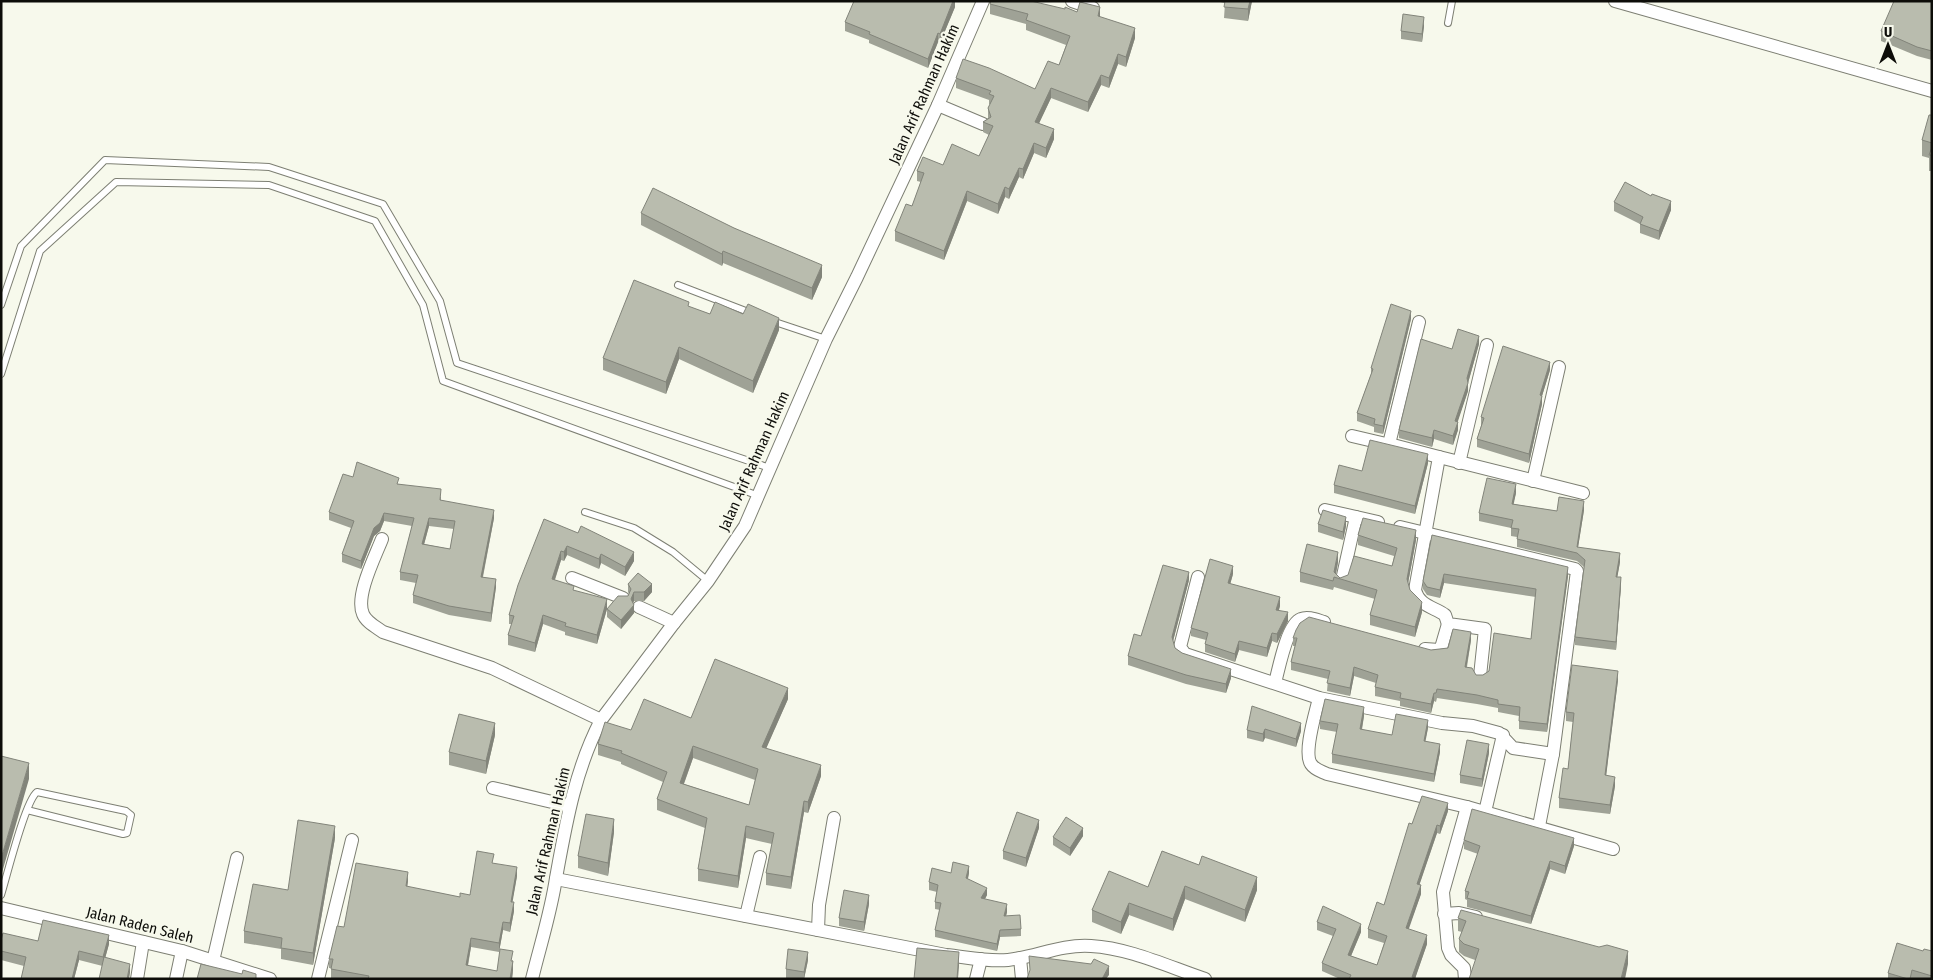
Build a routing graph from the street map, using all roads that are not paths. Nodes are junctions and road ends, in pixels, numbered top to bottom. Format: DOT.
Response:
graph roads {
  1 [pos="982,1"];
  2 [pos="1072,1"];
  3 [pos="1452,1"];
  4 [pos="1621,2"];
  5 [pos="1093,8"];
  6 [pos="1448,23"];
  7 [pos="1932,91"];
  8 [pos="938,105"];
  9 [pos="983,124"];
  10 [pos="678,285"];
  11 [pos="1,305"];
  12 [pos="759,316"];
  13 [pos="768,319"];
  14 [pos="1419,322"];
  15 [pos="826,339"];
  16 [pos="1487,345"];
  17 [pos="1559,368"];
  18 [pos="1,374"];
  19 [pos="1352,436"];
  20 [pos="1389,444"];
  21 [pos="1439,458"];
  22 [pos="1459,463"];
  23 [pos="771,469"];
  24 [pos="1533,481"];
  25 [pos="1583,493"];
  26 [pos="759,496"];
  27 [pos="1325,510"];
  28 [pos="585,512"];
  29 [pos="1356,517"];
  30 [pos="1426,533"];
  31 [pos="382,539"];
  32 [pos="1198,577"];
  33 [pos="572,578"];
  34 [pos="1342,580"];
  35 [pos="708,582"];
  36 [pos="623,598"];
  37 [pos="639,607"];
  38 [pos="674,623"];
  39 [pos="1448,624"];
  40 [pos="1337,625"];
  41 [pos="1409,644"];
  42 [pos="1480,676"];
  43 [pos="1275,683"];
  44 [pos="1319,698"];
  45 [pos="601,720"];
  46 [pos="1503,735"];
  47 [pos="1552,754"];
  48 [pos="493,788"];
  49 [pos="570,806"];
  50 [pos="1467,807"];
  51 [pos="27,810"];
  52 [pos="1485,812"];
  53 [pos="834,818"];
  54 [pos="1539,826"];
  55 [pos="352,840"];
  56 [pos="1613,849"];
  57 [pos="760,857"];
  58 [pos="237,858"];
  59 [pos="556,879"];
  60 [pos="1,895"];
  61 [pos="1,908"];
  62 [pos="1444,914"];
  63 [pos="746,916"];
  64 [pos="1488,920"];
  65 [pos="818,930"];
  66 [pos="143,942"];
  67 [pos="182,951"];
  68 [pos="1020,958"];
  69 [pos="981,959"];
  70 [pos="213,961"];
  71 [pos="266,978"];
  72 [pos="137,979"];
  73 [pos="176,979"];
  74 [pos="318,979"];
  75 [pos="532,979"];
  76 [pos="976,979"];
  77 [pos="1022,979"];
  78 [pos="1206,979"];
  79 [pos="1465,979"];
  1 -- 8 [label="street, Jalan Arif Rahman Hakim"];
  2 -- 5 [label="street"];
  3 -- 6 [label="lane"];
  4 -- 7 [label="street"];
  8 -- 9 [label="street"];
  8 -- 15 [label="street, Jalan Arif Rahman Hakim"];
  10 -- 12 [label="lane"];
  11 -- 23 [label="lane"];
  13 -- 15 [label="lane"];
  14 -- 20 [label="street"];
  15 -- 23 [label="street, Jalan Arif Rahman Hakim"];
  16 -- 22 [label="street"];
  17 -- 24 [label="street"];
  18 -- 26 [label="lane"];
  19 -- 20 [label="street"];
  20 -- 21 [label="street"];
  21 -- 22 [label="street"];
  21 -- 30 [label="street"];
  22 -- 24 [label="street"];
  23 -- 26 [label="street, Jalan Arif Rahman Hakim"];
  24 -- 25 [label="street"];
  26 -- 35 [label="street, Jalan Arif Rahman Hakim"];
  27 -- 29 [label="street"];
  28 -- 35 [label="lane"];
  29 -- 30 [label="street"];
  29 -- 34 [label="street"];
  30 -- 39 [label="street"];
  30 -- 47 [label="street"];
  31 -- 45 [label="street"];
  32 -- 43 [label="street"];
  33 -- 36 [label="street"];
  35 -- 38 [label="street, Jalan Arif Rahman Hakim"];
  37 -- 38 [label="street"];
  38 -- 45 [label="street, Jalan Arif Rahman Hakim"];
  39 -- 41 [label="street"];
  39 -- 42 [label="street"];
  40 -- 43 [label="street"];
  43 -- 44 [label="street"];
  44 -- 46 [label="street"];
  44 -- 50 [label="street"];
  45 -- 49 [label="street, Jalan Arif Rahman Hakim"];
  46 -- 47 [label="street"];
  46 -- 52 [label="street"];
  47 -- 54 [label="street"];
  48 -- 49 [label="street"];
  49 -- 59 [label="street, Jalan Arif Rahman Hakim"];
  50 -- 52 [label="street"];
  50 -- 62 [label="street"];
  51 -- 51 [label="lane"];
  51 -- 60 [label="lane"];
  52 -- 54 [label="street"];
  53 -- 65 [label="street"];
  54 -- 56 [label="street"];
  55 -- 74 [label="street"];
  57 -- 63 [label="street"];
  58 -- 70 [label="street"];
  59 -- 63 [label="street"];
  59 -- 75 [label="street, Jalan Arif Rahman Hakim"];
  61 -- 66 [label="street, Jalan Raden Saleh"];
  62 -- 64 [label="street"];
  62 -- 79 [label="street"];
  63 -- 65 [label="street"];
  65 -- 69 [label="street"];
  66 -- 67 [label="street, Jalan Raden Saleh"];
  66 -- 72 [label="street"];
  67 -- 70 [label="street, Jalan Raden Saleh"];
  67 -- 73 [label="street"];
  68 -- 69 [label="street"];
  68 -- 77 [label="street"];
  68 -- 78 [label="street"];
  69 -- 76 [label="street"];
  70 -- 71 [label="street, Jalan Raden Saleh"];
}
